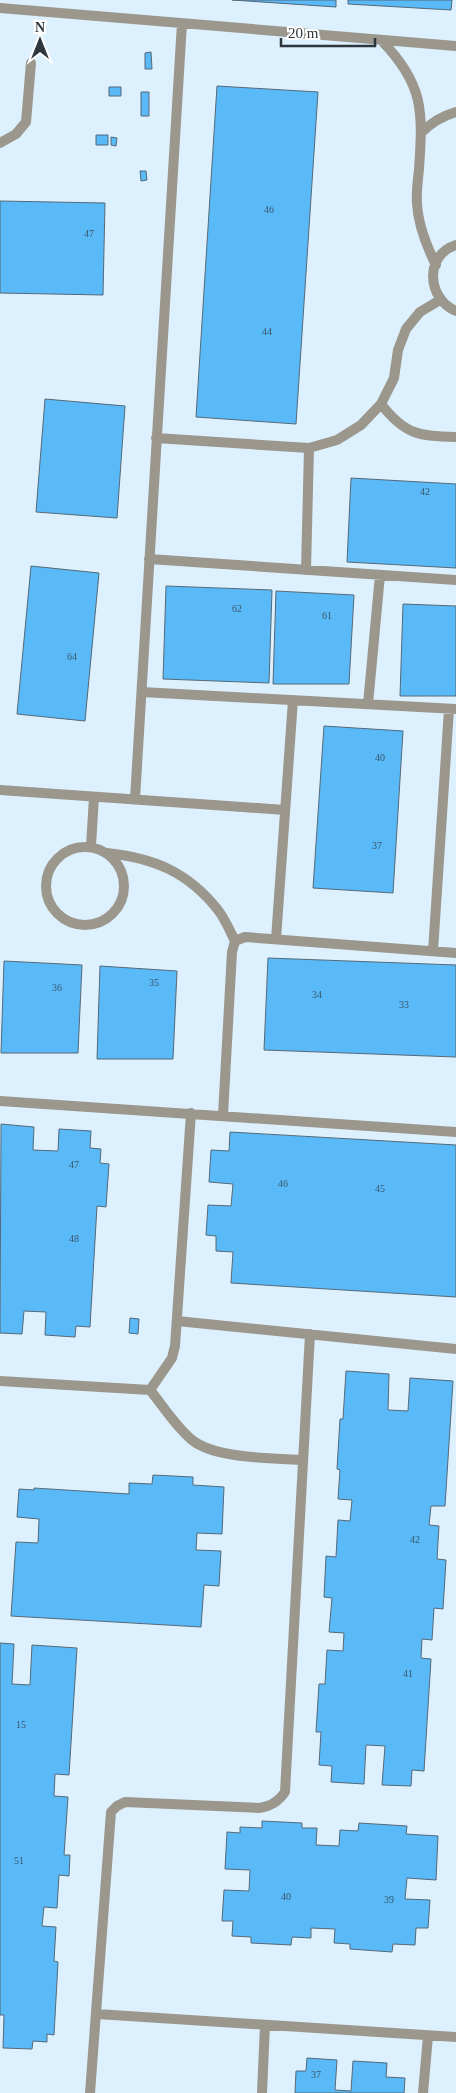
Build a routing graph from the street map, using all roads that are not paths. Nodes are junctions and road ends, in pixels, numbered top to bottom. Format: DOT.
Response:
graph roads {
  1 [pos="0,8"];
  2 [pos="182,23"];
  3 [pos="381,40"];
  4 [pos="456,46"];
  5 [pos="31,62"];
  6 [pos="456,112"];
  7 [pos="422,132"];
  8 [pos="0,143"];
  9 [pos="456,245"];
  10 [pos="436,265"];
  11 [pos="440,300"];
  12 [pos="456,311"];
  13 [pos="381,404"];
  14 [pos="456,437"];
  15 [pos="156,438"];
  16 [pos="309,448"];
  17 [pos="149,559"];
  18 [pos="306,570"];
  19 [pos="380,575"];
  20 [pos="456,580"];
  21 [pos="142,692"];
  22 [pos="293,700"];
  23 [pos="368,704"];
  24 [pos="453,709"];
  25 [pos="0,790"];
  26 [pos="94,797"];
  27 [pos="135,800"];
  28 [pos="286,810"];
  29 [pos="91,846"];
  30 [pos="104,852"];
  31 [pos="276,940"];
  32 [pos="235,941"];
  33 [pos="433,951"];
  34 [pos="456,953"];
  35 [pos="0,1101"];
  36 [pos="191,1113"];
  37 [pos="223,1115"];
  38 [pos="456,1132"];
  39 [pos="177,1321"];
  40 [pos="310,1334"];
  41 [pos="456,1349"];
  42 [pos="0,1381"];
  43 [pos="150,1390"];
  44 [pos="303,1460"];
  45 [pos="97,2014"];
  46 [pos="265,2025"];
  47 [pos="428,2036"];
  48 [pos="456,2037"];
  49 [pos="90,2093"];
  50 [pos="262,2093"];
  51 [pos="423,2093"];
  1 -- 2 [label="lane"];
  2 -- 3 [label="lane"];
  2 -- 15 [label="lane"];
  3 -- 4 [label="lane"];
  3 -- 7 [label="lane"];
  5 -- 8 [label="lane"];
  6 -- 7 [label="lane"];
  7 -- 10 [label="lane"];
  9 -- 10 [label="lane"];
  10 -- 11 [label="lane"];
  11 -- 12 [label="lane"];
  11 -- 13 [label="lane"];
  13 -- 14 [label="lane"];
  13 -- 16 [label="lane"];
  15 -- 16 [label="lane"];
  15 -- 17 [label="lane"];
  16 -- 18 [label="lane"];
  17 -- 18 [label="lane"];
  17 -- 21 [label="lane"];
  18 -- 19 [label="lane"];
  19 -- 20 [label="lane"];
  19 -- 23 [label="lane"];
  21 -- 22 [label="lane"];
  21 -- 27 [label="lane"];
  22 -- 23 [label="lane"];
  22 -- 28 [label="lane"];
  23 -- 24 [label="lane"];
  24 -- 33 [label="lane"];
  25 -- 26 [label="lane"];
  26 -- 27 [label="lane"];
  26 -- 29 [label="lane"];
  27 -- 28 [label="lane"];
  28 -- 31 [label="lane"];
  29 -- 30 [label="lane"];
  29 -- 30 [label="lane"];
  30 -- 32 [label="lane"];
  31 -- 32 [label="lane"];
  31 -- 33 [label="lane"];
  32 -- 37 [label="lane"];
  33 -- 34 [label="lane"];
  35 -- 36 [label="lane"];
  36 -- 37 [label="lane"];
  36 -- 39 [label="lane"];
  37 -- 38 [label="lane"];
  39 -- 40 [label="lane"];
  39 -- 43 [label="lane"];
  40 -- 41 [label="lane"];
  40 -- 44 [label="lane"];
  42 -- 43 [label="lane"];
  43 -- 44 [label="lane"];
  44 -- 45 [label="lane"];
  45 -- 46 [label="lane"];
  45 -- 49 [label="lane"];
  46 -- 47 [label="lane"];
  46 -- 50 [label="lane"];
  47 -- 48 [label="lane"];
  47 -- 51 [label="lane"];
}
